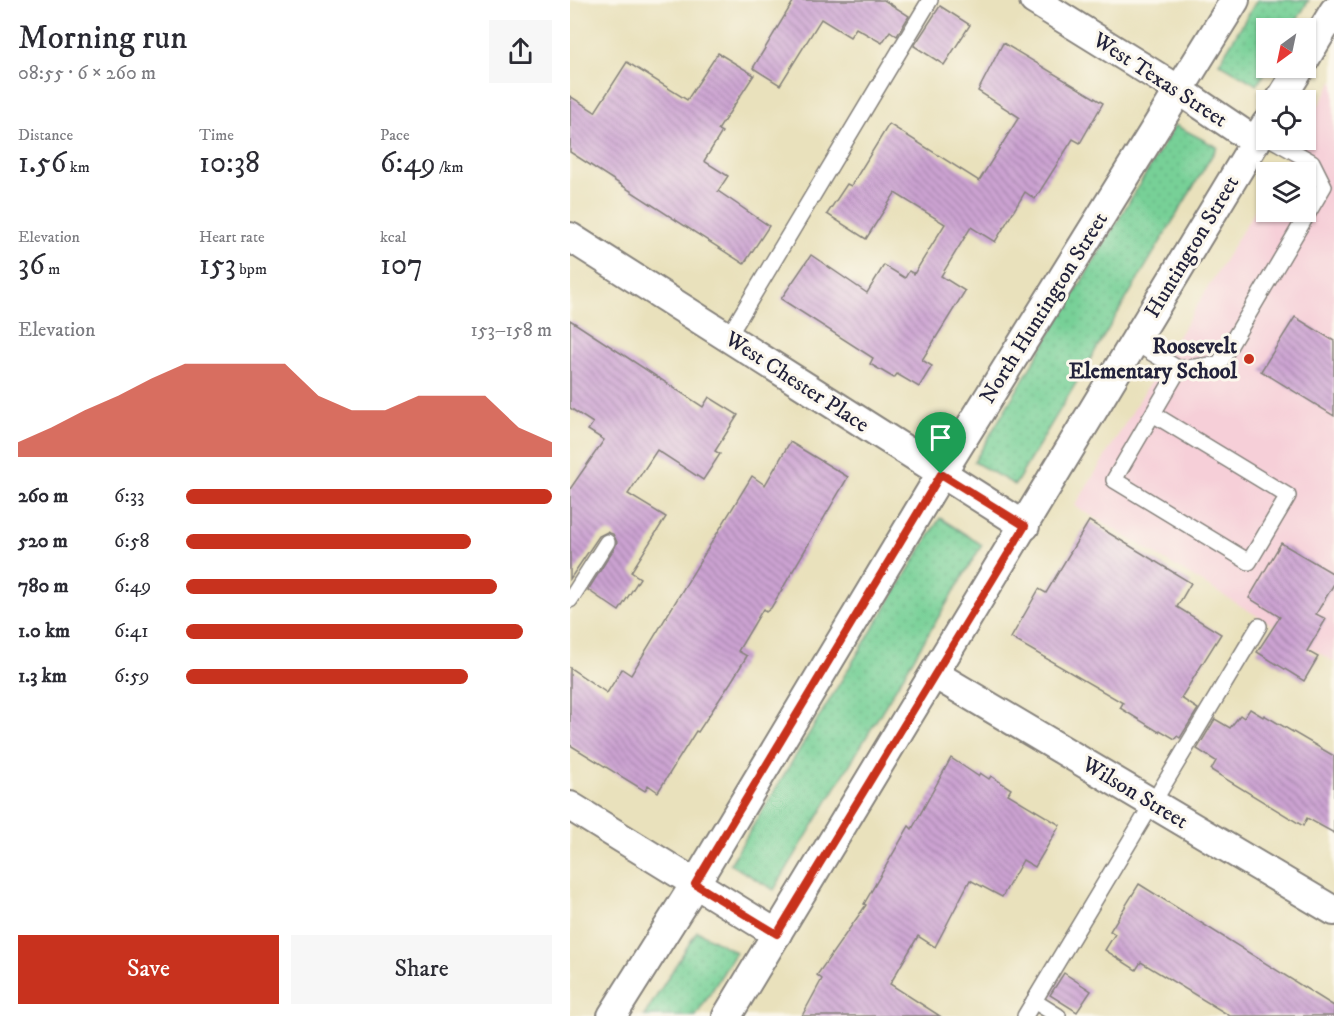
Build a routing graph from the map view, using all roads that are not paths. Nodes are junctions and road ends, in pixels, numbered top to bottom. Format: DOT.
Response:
graph roads {
  1 [pos="930,0"];
  2 [pos="1034,0"];
  3 [pos="1235,0"];
  4 [pos="1334,11"];
  5 [pos="1316,41"];
  6 [pos="1179,90"];
  7 [pos="1256,131"];
  8 [pos="1256,148"];
  9 [pos="1291,150"];
  10 [pos="570,237"];
  11 [pos="728,338"];
  12 [pos="1135,343"];
  13 [pos="1179,369"];
  14 [pos="1153,414"];
  15 [pos="941,474"];
  16 [pos="1025,526"];
  17 [pos="607,542"];
  18 [pos="570,600"];
  19 [pos="1259,626"];
  20 [pos="936,675"];
  21 [pos="1154,804"];
  22 [pos="570,806"];
  23 [pos="695,884"];
  24 [pos="1334,911"];
  25 [pos="777,934"];
  26 [pos="1034,1001"];
  27 [pos="612,1016"];
  28 [pos="727,1016"];
  29 [pos="1025,1016"];
  30 [pos="1058,1016"];
  1 -- 11 [label="lane"];
  2 -- 6 [label="street, West Texas Street"];
  3 -- 6 [label="street, North Huntington Street"];
  4 -- 5 [label="street"];
  6 -- 7 [label="street, West Texas Street"];
  6 -- 15 [label="street, North Huntington Street"];
  8 -- 12 [label="street, Huntington Street"];
  9 -- 13 [label="lane"];
  10 -- 11 [label="street, West Chester Place"];
  11 -- 15 [label="street, West Chester Place"];
  12 -- 13 [label="lane"];
  12 -- 16 [label="street, Huntington Street"];
  13 -- 14 [label="lane"];
  14 -- 14 [label="lane"];
  15 -- 16 [label="street, West Chester Place"];
  15 -- 23 [label="street, North Huntington Street"];
  16 -- 20 [label="street, Huntington Street"];
  17 -- 18 [label="lane"];
  19 -- 21 [label="lane"];
  20 -- 21 [label="street, Wilson Street"];
  20 -- 25 [label="street, Huntington Street"];
  21 -- 24 [label="street, Wilson Street"];
  21 -- 26 [label="lane"];
  22 -- 23 [label="street"];
  23 -- 25 [label="street"];
  23 -- 27 [label="street, North Huntington Street"];
  25 -- 28 [label="street, Huntington Street"];
  26 -- 29 [label="lane"];
  26 -- 30 [label="lane"];
}
